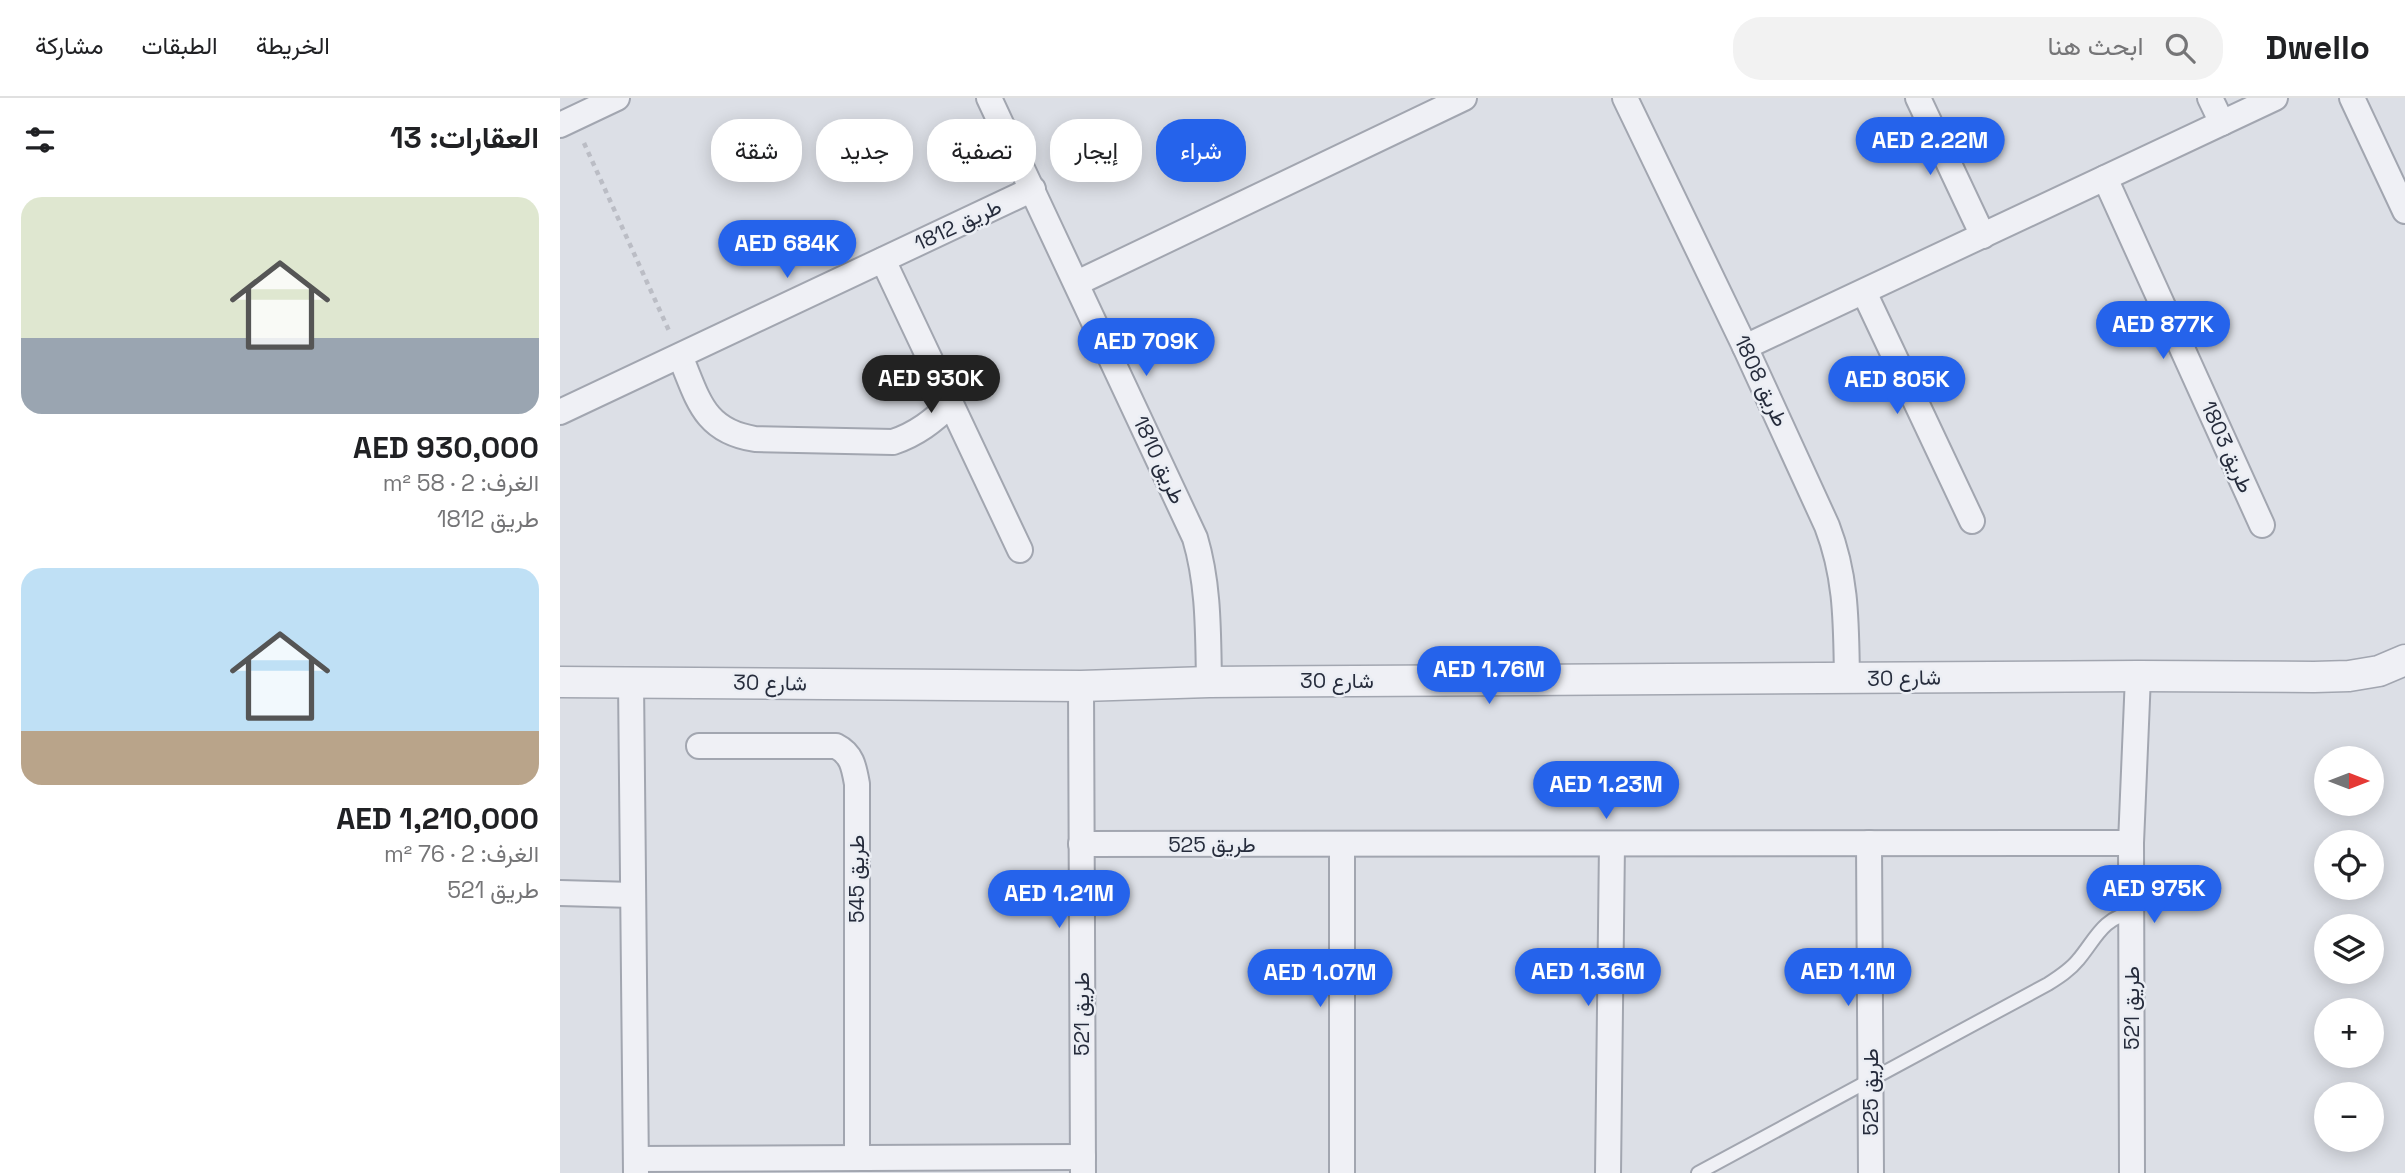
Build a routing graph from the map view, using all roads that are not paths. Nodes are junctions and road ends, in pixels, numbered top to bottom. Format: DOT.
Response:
graph roads {
  1 [pos="617,98"];
  2 [pos="989,98"];
  3 [pos="1464,98"];
  4 [pos="1625,98"];
  5 [pos="1917,98"];
  6 [pos="2210,98"];
  7 [pos="2276,98"];
  8 [pos="2352,98"];
  9 [pos="566,122"];
  10 [pos="2222,123"];
  11 [pos="2105,178"];
  12 [pos="1033,189"];
  13 [pos="2405,211"];
  14 [pos="1983,236"];
  15 [pos="883,260"];
  16 [pos="1077,283"];
  17 [pos="1864,292"];
  18 [pos="1745,347"];
  19 [pos="680,356"];
  20 [pos="951,404"];
  21 [pos="560,412"];
  22 [pos="1972,521"];
  23 [pos="2262,525"];
  24 [pos="1020,550"];
  25 [pos="2405,660"];
  26 [pos="2138,676"];
  27 [pos="1847,679"];
  28 [pos="631,681"];
  29 [pos="560,682"];
  30 [pos="1209,682"];
  31 [pos="1081,686"];
  32 [pos="699,746"];
  33 [pos="1869,843"];
  34 [pos="2131,843"];
  35 [pos="1082,844"];
  36 [pos="1612,844"];
  37 [pos="1342,845"];
  38 [pos="560,893"];
  39 [pos="633,895"];
  40 [pos="2132,913"];
  41 [pos="1871,1080"];
  42 [pos="857,1158"];
  43 [pos="1083,1165"];
  44 [pos="636,1166"];
  45 [pos="1342,1173"];
  46 [pos="1608,1173"];
  47 [pos="1698,1173"];
  48 [pos="1871,1173"];
  49 [pos="2132,1173"];
  1 -- 9 [label="street"];
  2 -- 12 [label="street, طريق 1810"];
  3 -- 16 [label="street"];
  4 -- 18 [label="street, طريق 1808"];
  5 -- 14 [label="street"];
  6 -- 10 [label="street"];
  7 -- 10 [label="street"];
  8 -- 13 [label="street"];
  10 -- 11 [label="street"];
  11 -- 14 [label="street"];
  11 -- 23 [label="street, طريق 1803"];
  12 -- 15 [label="street, طريق 1812"];
  12 -- 16 [label="street, طريق 1810"];
  14 -- 17 [label="street"];
  15 -- 19 [label="street, طريق 1812"];
  15 -- 20 [label="street"];
  16 -- 30 [label="street, طريق 1810"];
  17 -- 18 [label="street"];
  17 -- 22 [label="street"];
  18 -- 27 [label="street, طريق 1808"];
  19 -- 20 [label="street"];
  19 -- 21 [label="street, طريق 1812"];
  20 -- 24 [label="street"];
  25 -- 26 [label="street, شارع 30"];
  26 -- 27 [label="street, شارع 30"];
  26 -- 34 [label="street, طريق 521"];
  27 -- 30 [label="street, شارع 30"];
  28 -- 29 [label="street, شارع 30"];
  28 -- 31 [label="street, شارع 30"];
  28 -- 39 [label="street"];
  30 -- 31 [label="street, شارع 30"];
  31 -- 35 [label="street, طريق 521"];
  32 -- 42 [label="street, طريق 545"];
  33 -- 34 [label="street, طريق 525"];
  33 -- 36 [label="street, طريق 525"];
  33 -- 41 [label="street, طريق 525"];
  34 -- 40 [label="street, طريق 521"];
  35 -- 37 [label="street, طريق 525"];
  35 -- 43 [label="street, طريق 521"];
  36 -- 37 [label="street, طريق 525"];
  36 -- 46 [label="street"];
  37 -- 45 [label="street"];
  38 -- 39 [label="street"];
  39 -- 44 [label="street"];
  40 -- 41 [label="lane"];
  40 -- 49 [label="street, طريق 521"];
  41 -- 47 [label="lane"];
  41 -- 48 [label="street, طريق 525"];
  42 -- 43 [label="street"];
  42 -- 44 [label="street"];
}
